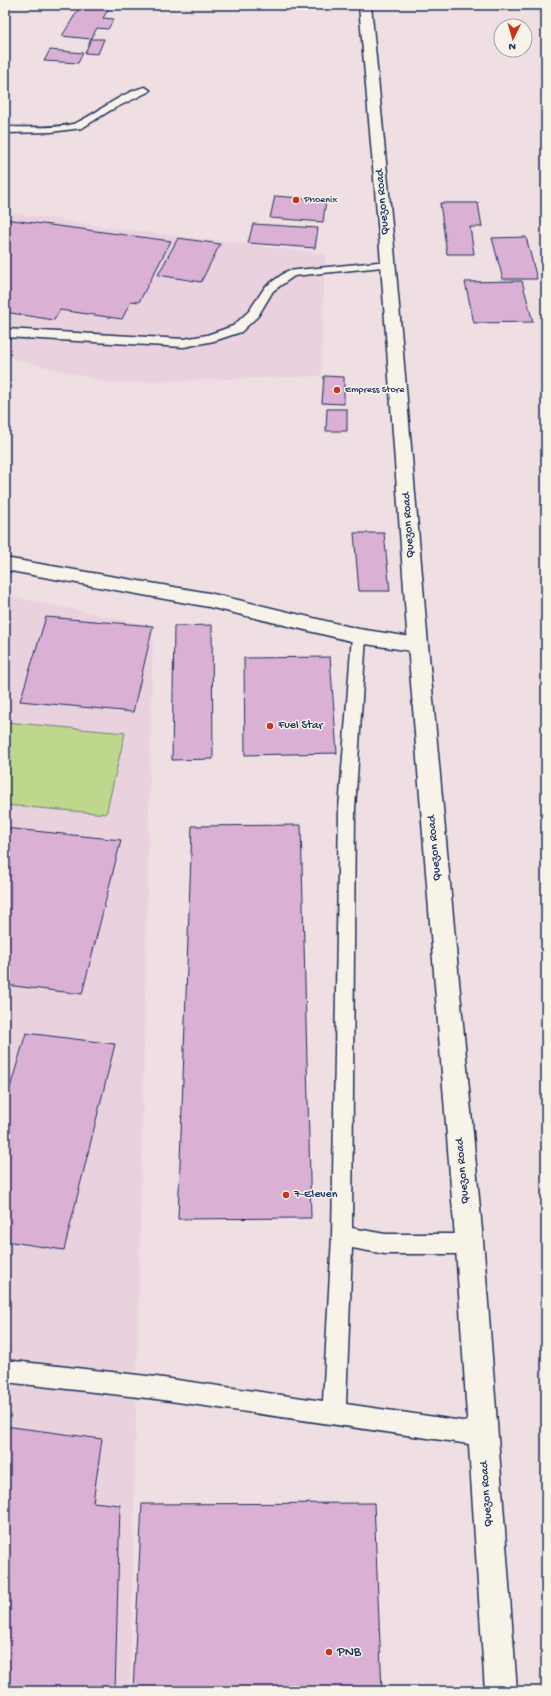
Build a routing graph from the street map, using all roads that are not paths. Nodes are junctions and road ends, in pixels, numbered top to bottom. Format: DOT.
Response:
graph roads {
  1 [pos="365,5"];
  2 [pos="145,90"];
  3 [pos="5,130"];
  4 [pos="388,264"];
  5 [pos="5,333"];
  6 [pos="5,564"];
  7 [pos="359,636"];
  8 [pos="418,645"];
  9 [pos="342,1236"];
  10 [pos="469,1244"];
  11 [pos="5,1372"];
  12 [pos="334,1414"];
  13 [pos="483,1434"];
  14 [pos="501,1691"];
  1 -- 4 [label="main road, Quezon Road"];
  2 -- 3 [label="lane"];
  4 -- 5 [label="lane"];
  4 -- 8 [label="main road, Quezon Road"];
  6 -- 7 [label="main road"];
  7 -- 8 [label="main road"];
  7 -- 9 [label="lane"];
  8 -- 10 [label="main road, Quezon Road"];
  9 -- 10 [label="lane"];
  9 -- 12 [label="lane"];
  10 -- 13 [label="main road, Quezon Road"];
  11 -- 12 [label="lane"];
  12 -- 13 [label="lane"];
  13 -- 14 [label="main road, Quezon Road"];
}
